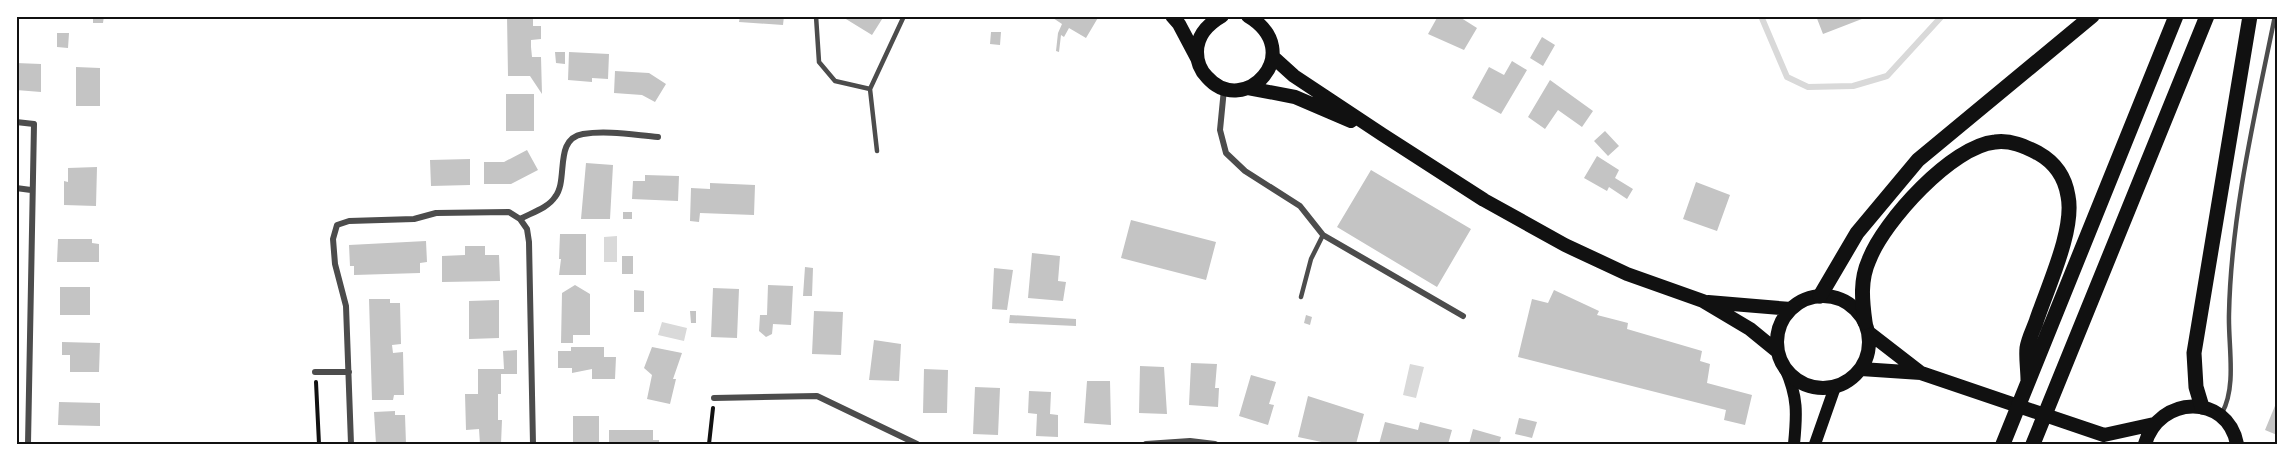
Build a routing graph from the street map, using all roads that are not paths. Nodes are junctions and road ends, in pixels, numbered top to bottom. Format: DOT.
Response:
graph roads {
  1 [pos="816,16"];
  2 [pos="904,16"];
  3 [pos="1172,16"];
  4 [pos="1222,16"];
  5 [pos="1248,16"];
  6 [pos="2092,16"];
  7 [pos="2176,16"];
  8 [pos="2207,16"];
  9 [pos="2250,16"];
  10 [pos="2275,16"];
  11 [pos="1273,57"];
  12 [pos="1197,59"];
  13 [pos="870,88"];
  14 [pos="1224,88"];
  15 [pos="1248,88"];
  16 [pos="16,122"];
  17 [pos="1383,135"];
  18 [pos="657,137"];
  19 [pos="877,151"];
  20 [pos="16,188"];
  21 [pos="31,190"];
  22 [pos="520,219"];
  23 [pos="1323,235"];
  24 [pos="1820,296"];
  25 [pos="1301,297"];
  26 [pos="1703,301"];
  27 [pos="1791,309"];
  28 [pos="1463,316"];
  29 [pos="1866,327"];
  30 [pos="1777,351"];
  31 [pos="1785,368"];
  32 [pos="1861,369"];
  33 [pos="315,372"];
  34 [pos="349,372"];
  35 [pos="1921,373"];
  36 [pos="2028,380"];
  37 [pos="1835,387"];
  38 [pos="714,399"];
  39 [pos="2202,407"];
  40 [pos="2220,416"];
  41 [pos="2154,424"];
  42 [pos="2099,433"];
  43 [pos="28,444"];
  44 [pos="351,444"];
  45 [pos="533,444"];
  46 [pos="918,444"];
  47 [pos="1146,444"];
  48 [pos="1215,444"];
  49 [pos="1794,444"];
  50 [pos="1815,444"];
  51 [pos="2004,444"];
  52 [pos="2033,444"];
  53 [pos="2118,444"];
  54 [pos="2145,444"];
  55 [pos="2238,444"];
  1 -- 13 [label="lane"];
  2 -- 13 [label="lane"];
  3 -- 12 [label="main road"];
  4 -- 12 [label="main road"];
  5 -- 11 [label="main road"];
  6 -- 24 [label="highway"];
  7 -- 36 [label="highway"];
  8 -- 52 [label="highway"];
  9 -- 39 [label="highway"];
  10 -- 40 [label="lane"];
  11 -- 15 [label="main road"];
  11 -- 17 [label="main road"];
  12 -- 14 [label="main road"];
  13 -- 19 [label="lane"];
  14 -- 15 [label="main road"];
  14 -- 23 [label="street"];
  15 -- 17 [label="main road"];
  16 -- 21 [label="street"];
  17 -- 26 [label="main road"];
  18 -- 22 [label="street"];
  20 -- 21 [label="street"];
  21 -- 43 [label="street"];
  22 -- 34 [label="street"];
  22 -- 45 [label="street"];
  23 -- 25 [label="lane"];
  23 -- 28 [label="street"];
  24 -- 27 [label="main road"];
  24 -- 29 [label="main road"];
  26 -- 27 [label="main road"];
  26 -- 30 [label="main road"];
  27 -- 30 [label="main road"];
  29 -- 32 [label="main road"];
  29 -- 35 [label="main road"];
  29 -- 36 [label="highway"];
  30 -- 31 [label="main road"];
  31 -- 37 [label="main road"];
  31 -- 49 [label="main road"];
  32 -- 35 [label="main road"];
  32 -- 37 [label="main road"];
  33 -- 34 [label="street"];
  34 -- 44 [label="street"];
  35 -- 42 [label="main road"];
  36 -- 51 [label="highway"];
  37 -- 50 [label="main road"];
  38 -- 46 [label="street"];
  39 -- 40 [label="main road"];
  39 -- 41 [label="main road"];
  40 -- 55 [label="main road"];
  41 -- 42 [label="main road"];
  41 -- 54 [label="main road"];
  42 -- 53 [label="main road"];
  47 -- 48 [label="street"];
}
